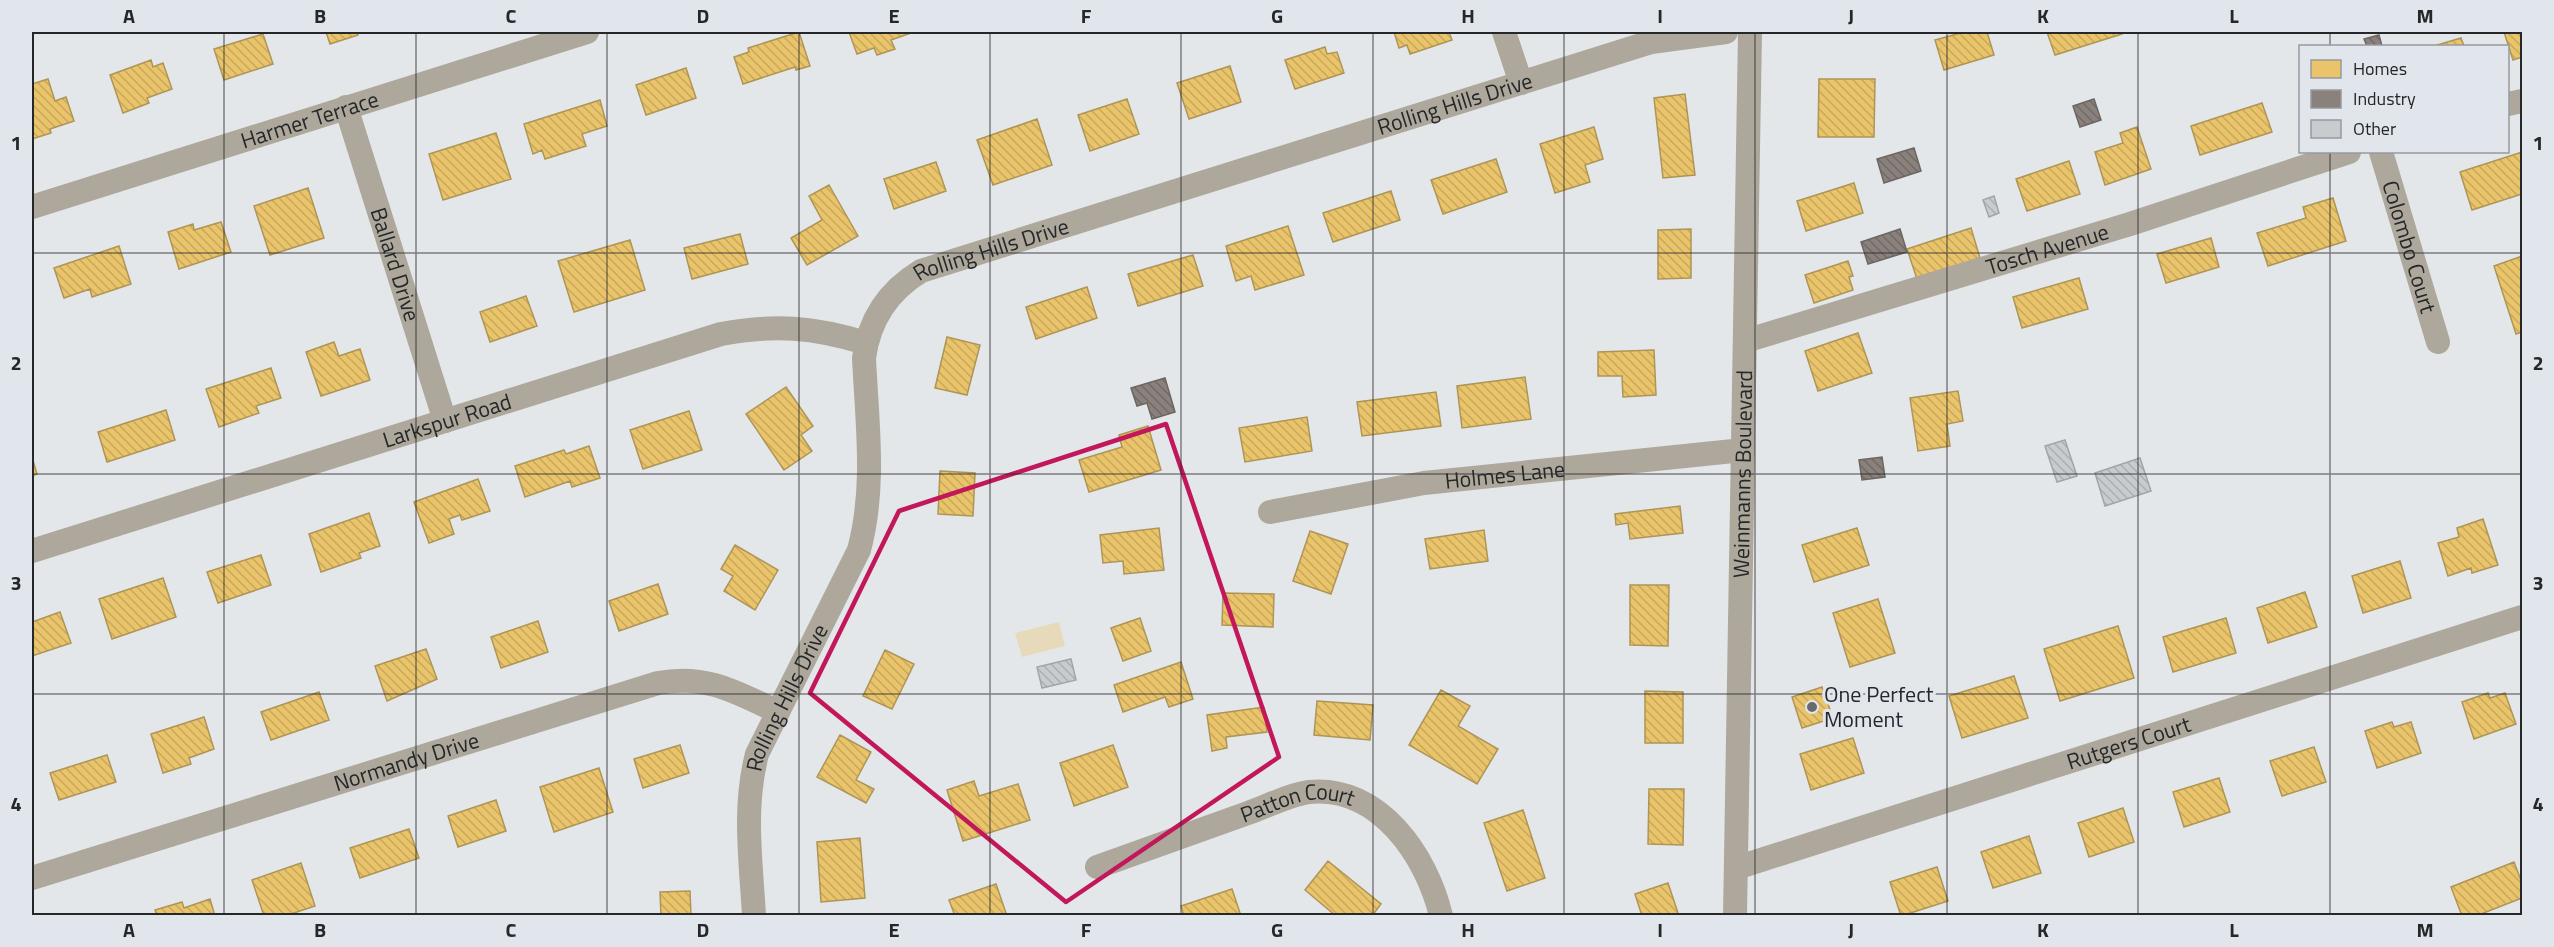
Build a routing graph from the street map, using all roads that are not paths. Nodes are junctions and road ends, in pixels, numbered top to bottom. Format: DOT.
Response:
graph roads {
  1 [pos="587,32"];
  2 [pos="1504,32"];
  3 [pos="1726,32"];
  4 [pos="1750,32"];
  5 [pos="557,36"];
  6 [pos="1521,83"];
  7 [pos="346,107"];
  8 [pos="2346,153"];
  9 [pos="2381,153"];
  10 [pos="32,207"];
  11 [pos="1745,342"];
  12 [pos="2438,342"];
  13 [pos="866,343"];
  14 [pos="445,421"];
  15 [pos="1743,450"];
  16 [pos="1270,512"];
  17 [pos="32,551"];
  18 [pos="2523,618"];
  19 [pos="778,712"];
  20 [pos="1097,867"];
  21 [pos="1736,868"];
  22 [pos="32,878"];
  23 [pos="754,915"];
  24 [pos="1441,915"];
  25 [pos="1735,915"];
  1 -- 5 [label="street, Harmer Terrace"];
  2 -- 6 [label="street"];
  3 -- 6 [label="street, Rolling Hills Drive"];
  4 -- 11 [label="street, Weinmanns Boulevard"];
  5 -- 7 [label="street, Harmer Terrace"];
  6 -- 13 [label="street, Rolling Hills Drive"];
  7 -- 10 [label="street, Harmer Terrace"];
  7 -- 14 [label="street, Ballard Drive"];
  8 -- 11 [label="street, Tosch Avenue"];
  9 -- 12 [label="street, Colombo Court"];
  11 -- 15 [label="street, Weinmanns Boulevard"];
  13 -- 14 [label="street, Larkspur Road"];
  13 -- 19 [label="street, Rolling Hills Drive"];
  14 -- 17 [label="street, Larkspur Road"];
  15 -- 16 [label="street, Holmes Lane"];
  15 -- 21 [label="street, Weinmanns Boulevard"];
  18 -- 21 [label="street, Rutgers Court"];
  19 -- 22 [label="street, Normandy Drive"];
  19 -- 23 [label="street, Rolling Hills Drive"];
  20 -- 24 [label="street, Patton Court"];
  21 -- 25 [label="street, Weinmanns Boulevard"];
}
